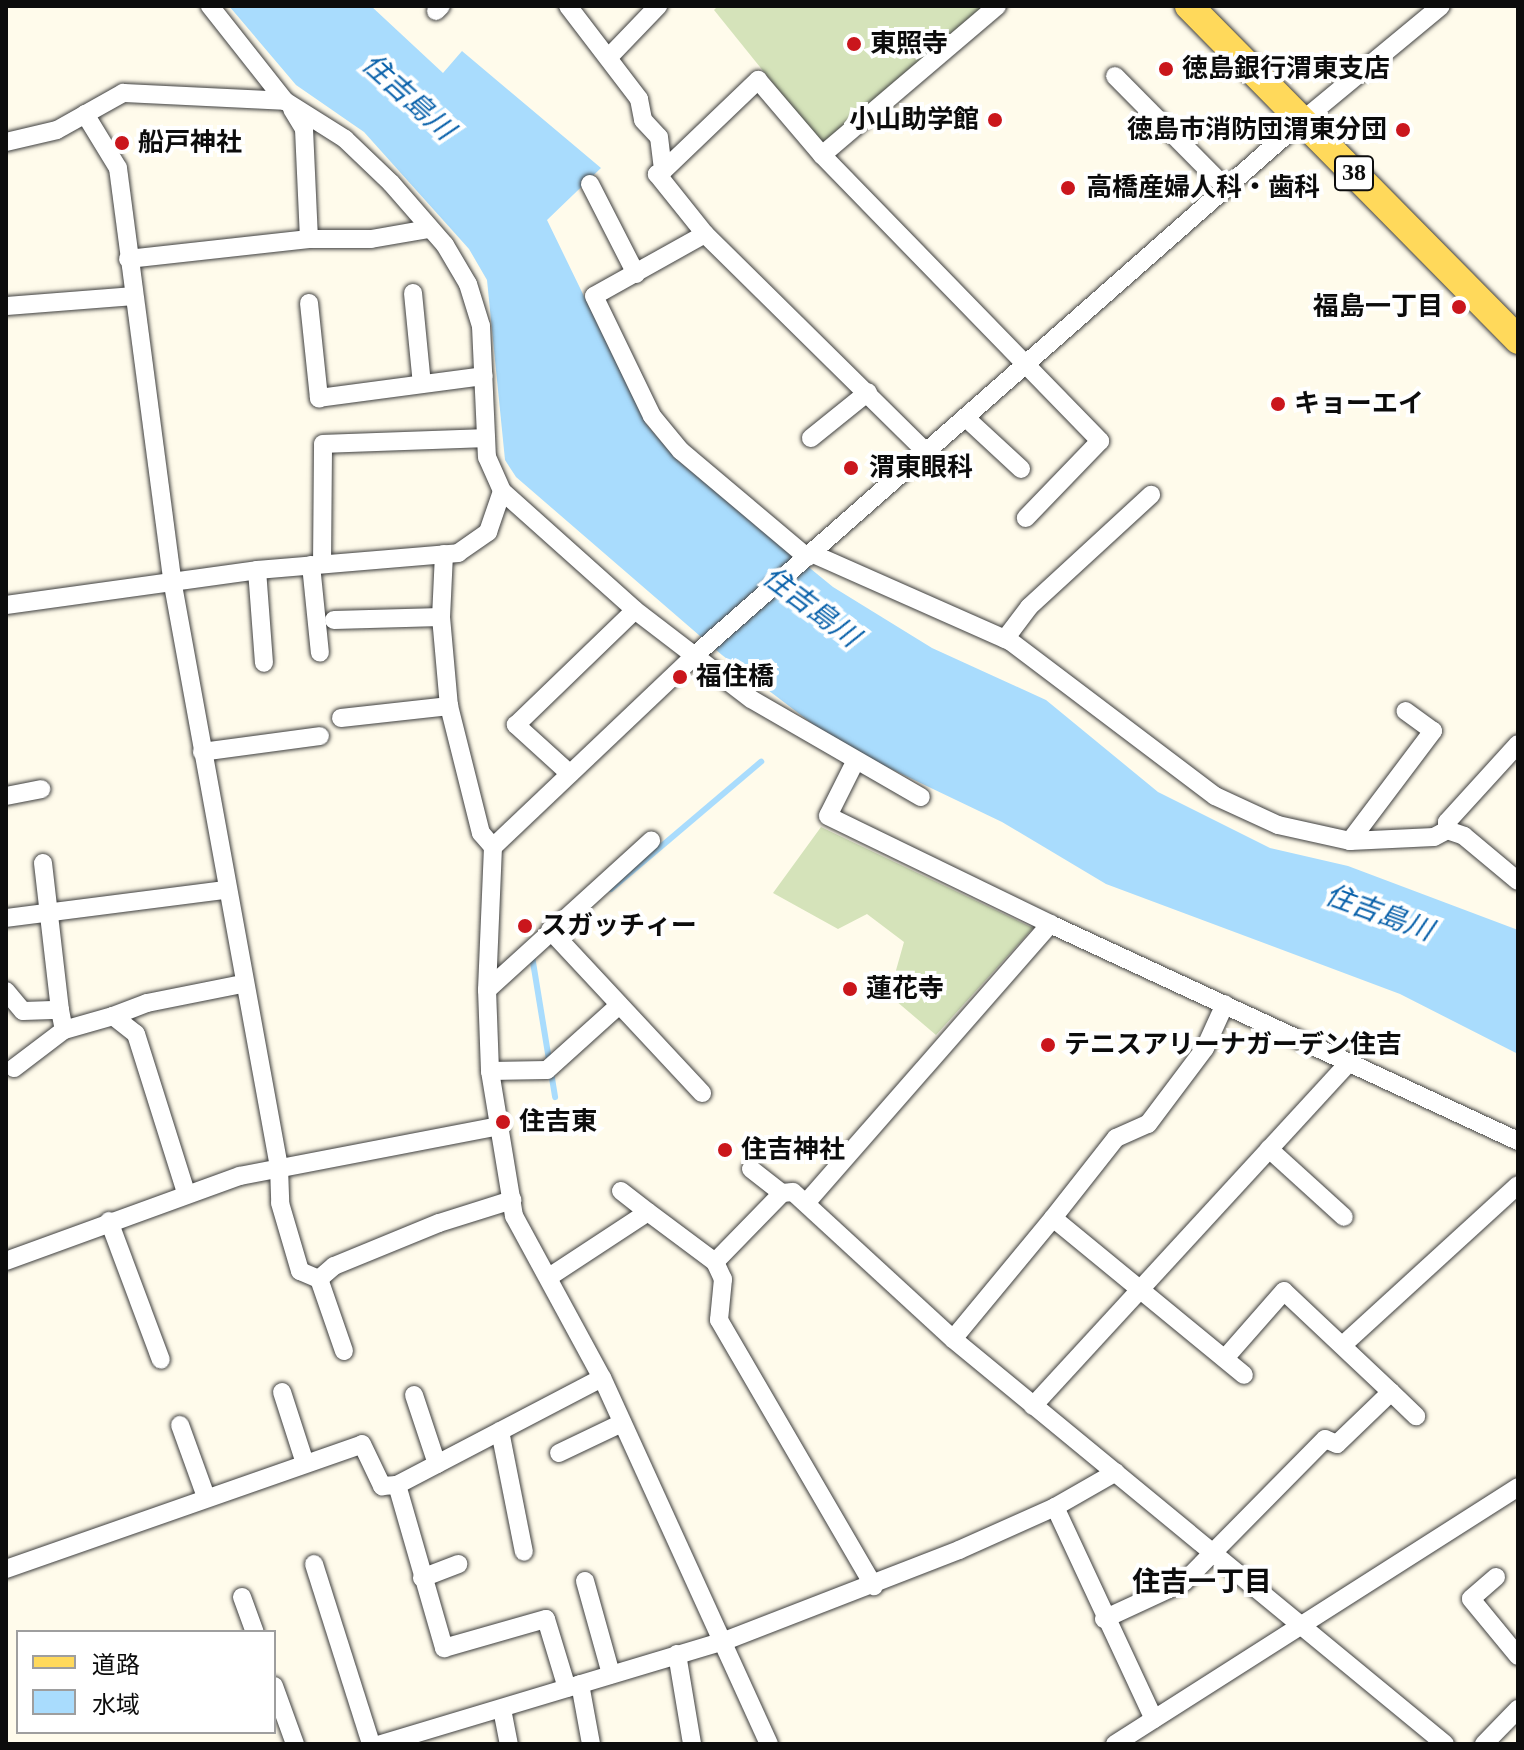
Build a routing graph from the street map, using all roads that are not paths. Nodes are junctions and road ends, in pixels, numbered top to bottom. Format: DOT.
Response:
graph roads {
  1 [pos="210,6"];
  2 [pos="568,6"];
  3 [pos="658,6"];
  4 [pos="997,6"];
  5 [pos="1189,6"];
  6 [pos="1441,6"];
  7 [pos="609,57"];
  8 [pos="1115,76"];
  9 [pos="288,103"];
  10 [pos="85,114"];
  11 [pos="1302,121"];
  12 [pos="6,142"];
  13 [pos="822,155"];
  14 [pos="663,171"];
  15 [pos="590,184"];
  16 [pos="1226,188"];
  17 [pos="429,229"];
  18 [pos="705,234"];
  19 [pos="309,239"];
  20 [pos="128,259"];
  21 [pos="636,274"];
  22 [pos="413,293"];
  23 [pos="132,296"];
  24 [pos="309,303"];
  25 [pos="6,306"];
  26 [pos="1518,340"];
  27 [pos="1027,365"];
  28 [pos="484,376"];
  29 [pos="422,384"];
  30 [pos="868,392"];
  31 [pos="966,418"];
  32 [pos="486,438"];
  33 [pos="811,438"];
  34 [pos="927,453"];
  35 [pos="1021,469"];
  36 [pos="502,491"];
  37 [pos="1151,495"];
  38 [pos="1026,518"];
  39 [pos="444,554"];
  40 [pos="808,557"];
  41 [pos="317,565"];
  42 [pos="257,570"];
  43 [pos="173,585"];
  44 [pos="6,605"];
  45 [pos="635,610"];
  46 [pos="441,617"];
  47 [pos="334,620"];
  48 [pos="1005,639"];
  49 [pos="700,651"];
  50 [pos="320,653"];
  51 [pos="264,663"];
  52 [pos="449,706"];
  53 [pos="1405,711"];
  54 [pos="341,718"];
  55 [pos="320,736"];
  56 [pos="1518,744"];
  57 [pos="202,752"];
  58 [pos="855,762"];
  59 [pos="569,773"];
  60 [pos="41,789"];
  61 [pos="6,796"];
  62 [pos="921,797"];
  63 [pos="1447,830"];
  64 [pos="651,841"];
  65 [pos="1350,841"];
  66 [pos="493,847"];
  67 [pos="43,863"];
  68 [pos="1518,881"];
  69 [pos="226,890"];
  70 [pos="45,912"];
  71 [pos="6,918"];
  72 [pos="1050,924"];
  73 [pos="554,935"];
  74 [pos="242,984"];
  75 [pos="487,990"];
  76 [pos="6,991"];
  77 [pos="1225,1004"];
  78 [pos="617,1007"];
  79 [pos="60,1010"];
  80 [pos="113,1016"];
  81 [pos="64,1030"];
  82 [pos="1347,1064"];
  83 [pos="14,1068"];
  84 [pos="490,1071"];
  85 [pos="702,1093"];
  86 [pos="500,1126"];
  87 [pos="1518,1141"];
  88 [pos="1269,1149"];
  89 [pos="279,1167"];
  90 [pos="751,1169"];
  91 [pos="1518,1185"];
  92 [pos="621,1191"];
  93 [pos="186,1193"];
  94 [pos="782,1193"];
  95 [pos="512,1200"];
  96 [pos="806,1203"];
  97 [pos="648,1212"];
  98 [pos="1344,1217"];
  99 [pos="1053,1218"];
  100 [pos="109,1221"];
  101 [pos="6,1261"];
  102 [pos="715,1262"];
  103 [pos="549,1277"];
  104 [pos="319,1279"];
  105 [pos="1140,1285"];
  106 [pos="953,1339"];
  107 [pos="1345,1343"];
  108 [pos="344,1351"];
  109 [pos="1226,1357"];
  110 [pos="161,1360"];
  111 [pos="1244,1375"];
  112 [pos="602,1378"];
  113 [pos="282,1392"];
  114 [pos="1391,1392"];
  115 [pos="414,1395"];
  116 [pos="1033,1406"];
  117 [pos="1416,1416"];
  118 [pos="622,1423"];
  119 [pos="180,1425"];
  120 [pos="500,1431"];
  121 [pos="559,1453"];
  122 [pos="305,1463"];
  123 [pos="437,1464"];
  124 [pos="1116,1472"];
  125 [pos="397,1485"];
  126 [pos="1518,1487"];
  127 [pos="206,1497"];
  128 [pos="1055,1507"];
  129 [pos="524,1552"];
  130 [pos="1213,1554"];
  131 [pos="8,1562"];
  132 [pos="314,1564"];
  133 [pos="458,1564"];
  134 [pos="1496,1577"];
  135 [pos="422,1578"];
  136 [pos="585,1581"];
  137 [pos="874,1586"];
  138 [pos="242,1597"];
  139 [pos="1104,1619"];
  140 [pos="1299,1626"];
  141 [pos="254,1630"];
  142 [pos="722,1642"];
  143 [pos="677,1654"];
  144 [pos="1518,1656"];
  145 [pos="611,1674"];
  146 [pos="574,1686"];
  147 [pos="276,1692"];
  148 [pos="502,1709"];
  149 [pos="1518,1709"];
  150 [pos="1154,1719"];
  151 [pos="295,1744"];
  152 [pos="371,1744"];
  153 [pos="381,1744"];
  154 [pos="509,1744"];
  155 [pos="591,1744"];
  156 [pos="692,1744"];
  157 [pos="769,1744"];
  158 [pos="1115,1744"];
  159 [pos="1445,1744"];
  160 [pos="1484,1744"];
  1 -- 9 [label="street"];
  2 -- 7 [label="street"];
  3 -- 7 [label="street"];
  4 -- 13 [label="street"];
  5 -- 11 [label="main road, 38"];
  6 -- 11 [label="street"];
  7 -- 14 [label="street"];
  8 -- 16 [label="street"];
  9 -- 10 [label="street"];
  9 -- 17 [label="street"];
  9 -- 19 [label="street"];
  10 -- 12 [label="street"];
  10 -- 20 [label="street"];
  11 -- 16 [label="street"];
  11 -- 26 [label="main road, 38"];
  13 -- 14 [label="street"];
  13 -- 27 [label="street"];
  14 -- 18 [label="street"];
  15 -- 21 [label="street"];
  16 -- 27 [label="street"];
  17 -- 19 [label="street"];
  17 -- 28 [label="street"];
  18 -- 21 [label="street"];
  18 -- 30 [label="street"];
  19 -- 20 [label="street"];
  20 -- 23 [label="street"];
  21 -- 40 [label="street"];
  22 -- 29 [label="street"];
  23 -- 25 [label="street"];
  23 -- 43 [label="street"];
  24 -- 29 [label="street"];
  27 -- 31 [label="street"];
  27 -- 38 [label="street"];
  28 -- 29 [label="street"];
  28 -- 32 [label="street"];
  30 -- 33 [label="street"];
  30 -- 34 [label="street"];
  31 -- 34 [label="street"];
  31 -- 35 [label="street"];
  32 -- 36 [label="street"];
  32 -- 41 [label="street"];
  34 -- 40 [label="street"];
  36 -- 39 [label="street"];
  36 -- 45 [label="street"];
  37 -- 48 [label="street"];
  39 -- 41 [label="street"];
  39 -- 46 [label="street"];
  40 -- 48 [label="street"];
  40 -- 49 [label="street"];
  41 -- 42 [label="street"];
  41 -- 50 [label="street"];
  42 -- 43 [label="street"];
  42 -- 51 [label="street"];
  43 -- 44 [label="street"];
  43 -- 57 [label="street"];
  45 -- 49 [label="street"];
  45 -- 59 [label="street"];
  46 -- 47 [label="street"];
  46 -- 52 [label="street"];
  48 -- 65 [label="street"];
  49 -- 58 [label="street"];
  49 -- 59 [label="street"];
  52 -- 54 [label="street"];
  52 -- 66 [label="street"];
  53 -- 65 [label="street"];
  55 -- 57 [label="street"];
  56 -- 63 [label="street"];
  57 -- 69 [label="street"];
  58 -- 62 [label="street"];
  58 -- 72 [label="street"];
  59 -- 66 [label="street"];
  60 -- 61 [label="street"];
  63 -- 65 [label="street"];
  63 -- 68 [label="street"];
  64 -- 73 [label="street"];
  66 -- 75 [label="street"];
  67 -- 70 [label="street"];
  69 -- 70 [label="street"];
  69 -- 74 [label="street"];
  70 -- 71 [label="street"];
  70 -- 79 [label="street"];
  72 -- 77 [label="street"];
  72 -- 96 [label="street"];
  73 -- 75 [label="street"];
  73 -- 78 [label="street"];
  74 -- 80 [label="street"];
  74 -- 89 [label="street"];
  75 -- 84 [label="street"];
  76 -- 79 [label="street"];
  77 -- 82 [label="street"];
  77 -- 99 [label="street"];
  78 -- 84 [label="street"];
  78 -- 85 [label="street"];
  79 -- 81 [label="street"];
  80 -- 81 [label="street"];
  80 -- 93 [label="street"];
  81 -- 83 [label="street"];
  82 -- 87 [label="street"];
  82 -- 88 [label="street"];
  84 -- 86 [label="street"];
  86 -- 89 [label="street"];
  86 -- 95 [label="street"];
  88 -- 98 [label="street"];
  88 -- 105 [label="street"];
  89 -- 93 [label="street"];
  89 -- 104 [label="street"];
  90 -- 94 [label="street"];
  91 -- 107 [label="street"];
  92 -- 97 [label="street"];
  93 -- 100 [label="street"];
  94 -- 96 [label="street"];
  94 -- 102 [label="street"];
  95 -- 103 [label="street"];
  95 -- 104 [label="street"];
  96 -- 106 [label="street"];
  97 -- 102 [label="street"];
  97 -- 103 [label="street"];
  99 -- 105 [label="street"];
  99 -- 106 [label="street"];
  100 -- 101 [label="street"];
  100 -- 110 [label="street"];
  102 -- 137 [label="street"];
  103 -- 112 [label="street"];
  104 -- 108 [label="street"];
  105 -- 109 [label="street"];
  105 -- 116 [label="street"];
  106 -- 116 [label="street"];
  107 -- 109 [label="street"];
  107 -- 114 [label="street"];
  109 -- 111 [label="street"];
  112 -- 118 [label="street"];
  112 -- 120 [label="street"];
  113 -- 122 [label="street"];
  114 -- 117 [label="street"];
  114 -- 130 [label="street"];
  115 -- 123 [label="street"];
  116 -- 124 [label="street"];
  118 -- 121 [label="street"];
  118 -- 142 [label="street"];
  119 -- 127 [label="street"];
  120 -- 123 [label="street"];
  120 -- 129 [label="street"];
  122 -- 125 [label="street"];
  122 -- 127 [label="street"];
  123 -- 125 [label="street"];
  124 -- 128 [label="street"];
  124 -- 130 [label="street"];
  125 -- 135 [label="street"];
  126 -- 140 [label="street"];
  127 -- 131 [label="street"];
  128 -- 137 [label="street"];
  128 -- 139 [label="street"];
  130 -- 139 [label="street"];
  130 -- 140 [label="street"];
  132 -- 152 [label="street"];
  133 -- 135 [label="street"];
  134 -- 144 [label="street"];
  135 -- 146 [label="street"];
  136 -- 145 [label="street"];
  137 -- 142 [label="street"];
  138 -- 141 [label="street"];
  139 -- 150 [label="street"];
  140 -- 150 [label="street"];
  140 -- 159 [label="street"];
  142 -- 143 [label="street"];
  142 -- 157 [label="street"];
  143 -- 145 [label="street"];
  143 -- 156 [label="street"];
  145 -- 146 [label="street"];
  146 -- 148 [label="street"];
  146 -- 155 [label="street"];
  147 -- 151 [label="street"];
  148 -- 153 [label="street"];
  148 -- 154 [label="street"];
  149 -- 160 [label="street"];
  150 -- 158 [label="street"];
}
